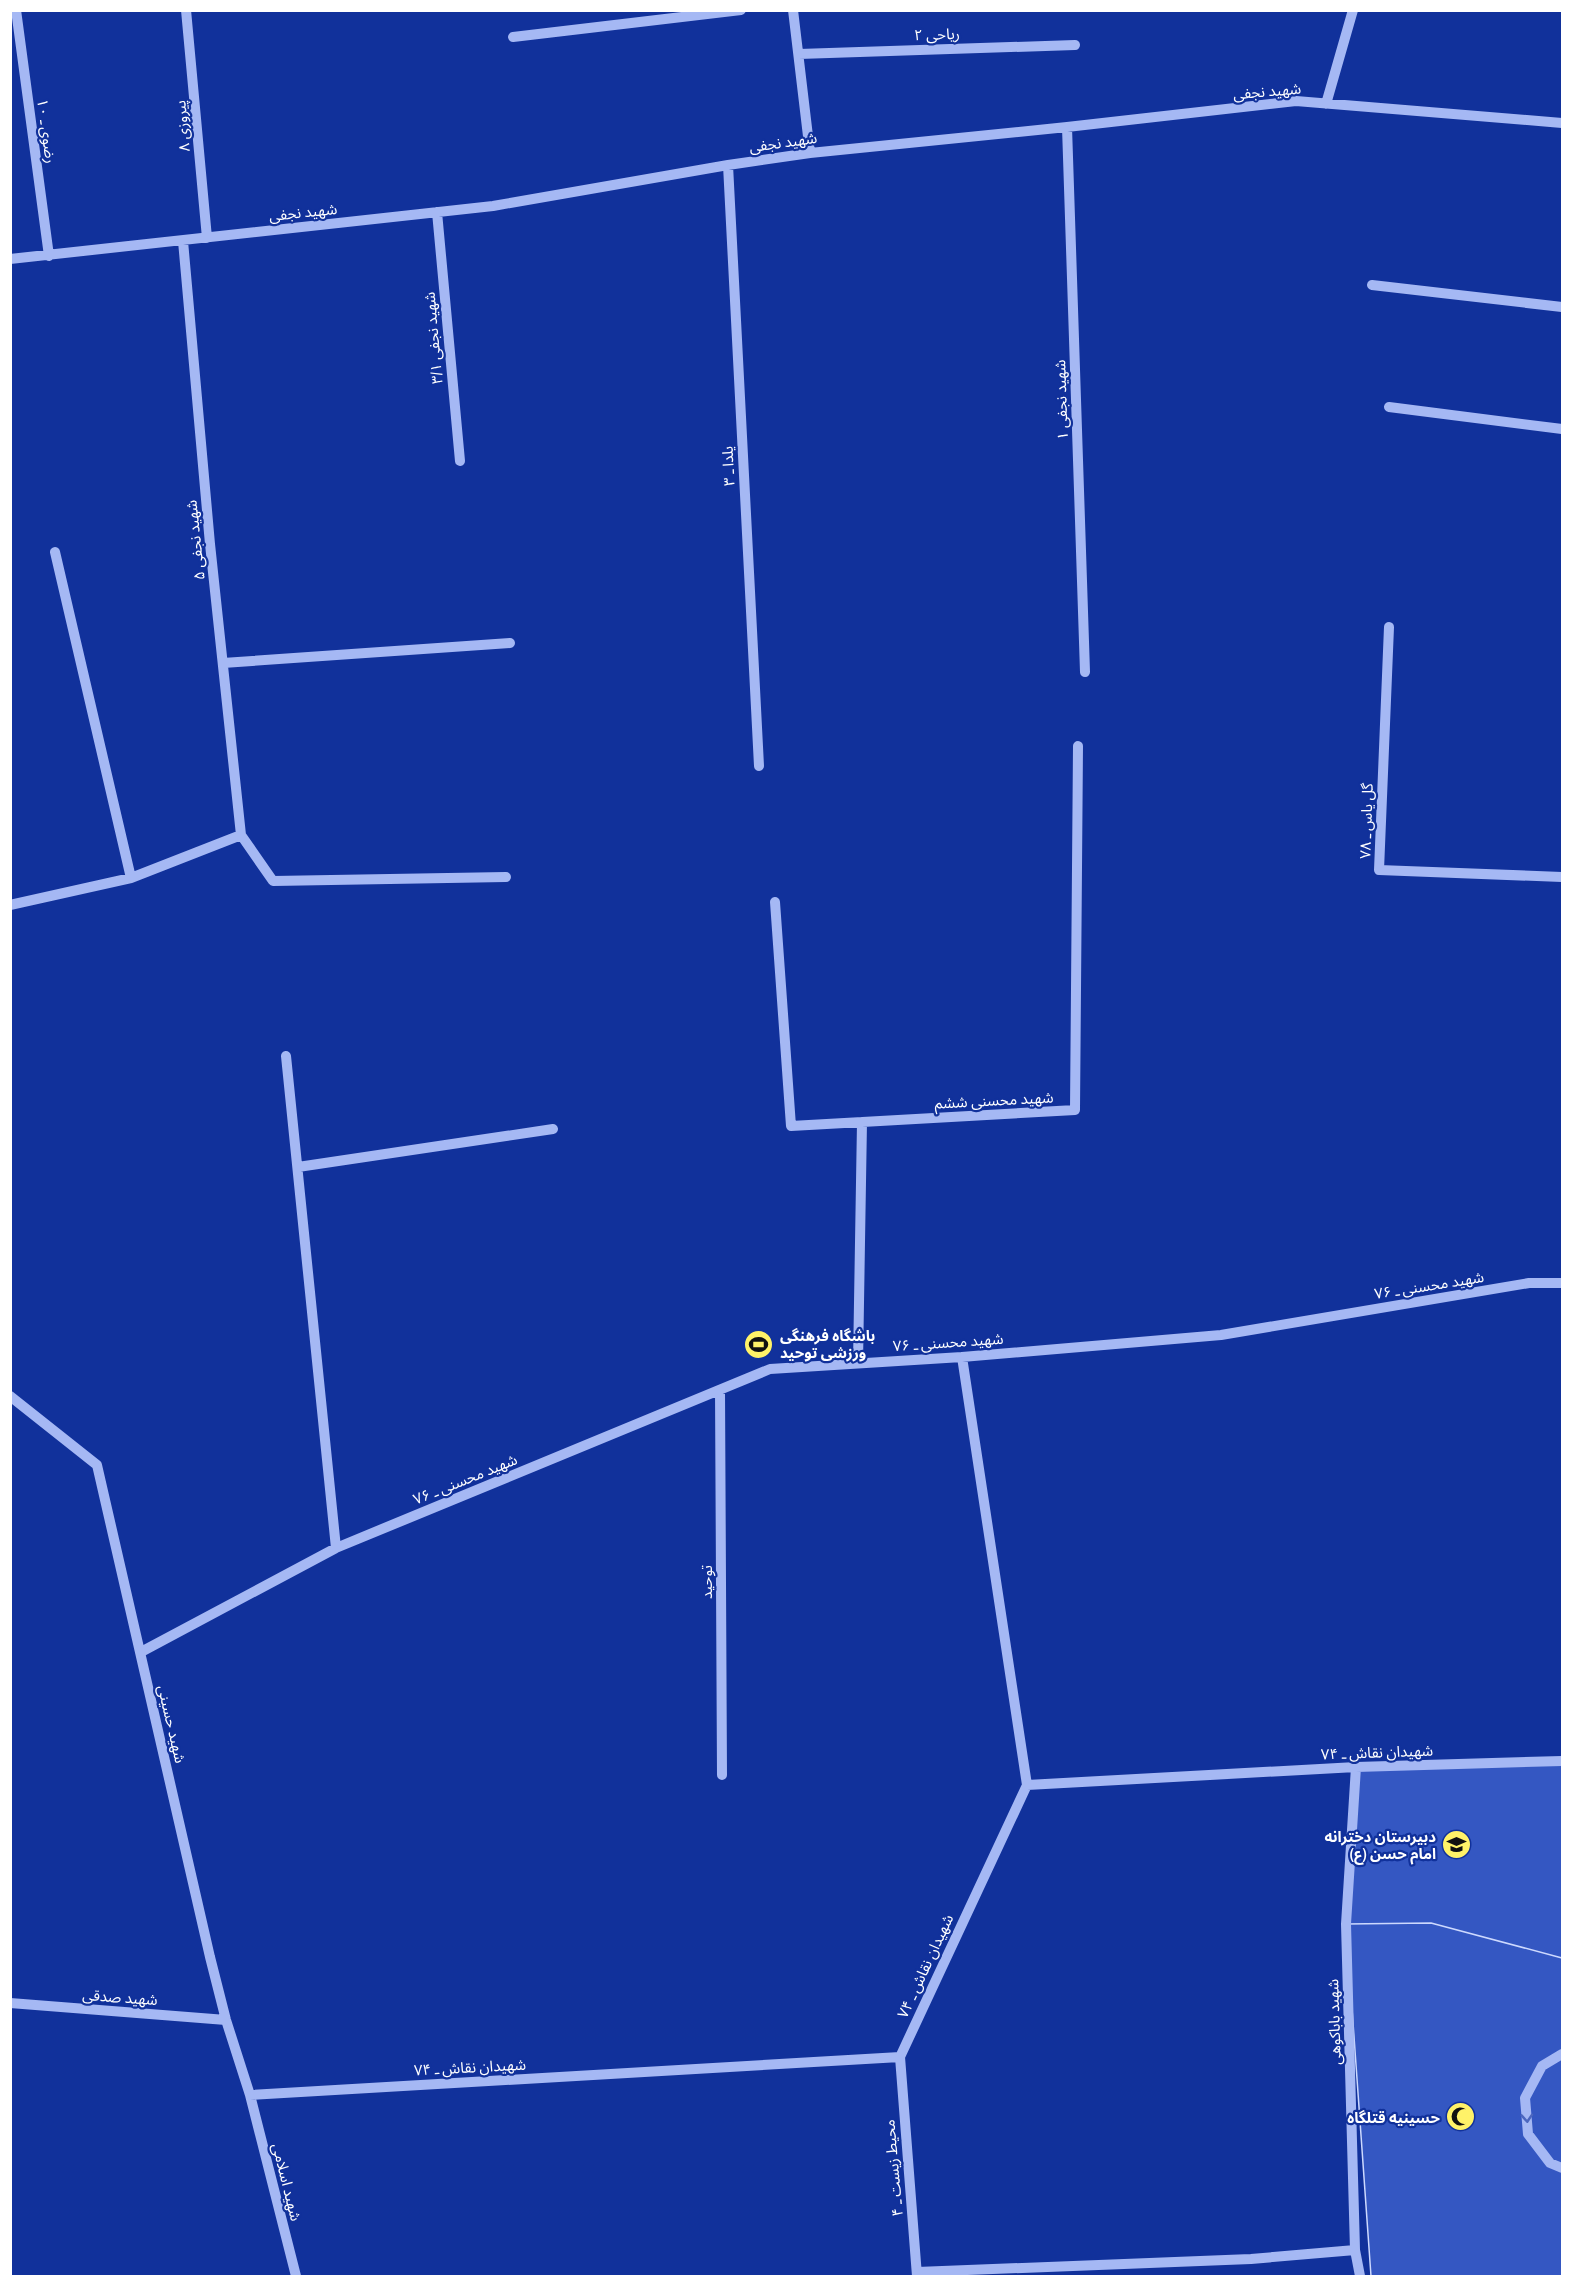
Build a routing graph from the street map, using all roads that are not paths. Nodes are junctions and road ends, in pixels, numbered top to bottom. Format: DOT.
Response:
graph roads {
  1 [pos="16,10"];
  2 [pos="186,10"];
  3 [pos="741,10"];
  4 [pos="793,10"];
  5 [pos="1353,10"];
  6 [pos="513,37"];
  7 [pos="1076,45"];
  8 [pos="799,54"];
  9 [pos="1326,104"];
  10 [pos="1563,123"];
  11 [pos="1067,127"];
  12 [pos="810,153"];
  13 [pos="728,165"];
  14 [pos="437,212"];
  15 [pos="207,238"];
  16 [pos="183,241"];
  17 [pos="49,256"];
  18 [pos="10,259"];
  19 [pos="1372,285"];
  20 [pos="1563,307"];
  21 [pos="1389,407"];
  22 [pos="1563,429"];
  23 [pos="460,461"];
  24 [pos="55,552"];
  25 [pos="1389,627"];
  26 [pos="510,643"];
  27 [pos="223,663"];
  28 [pos="1085,672"];
  29 [pos="1078,746"];
  30 [pos="759,766"];
  31 [pos="241,835"];
  32 [pos="506,877"];
  33 [pos="1563,877"];
  34 [pos="131,878"];
  35 [pos="775,902"];
  36 [pos="10,905"];
  37 [pos="286,1056"];
  38 [pos="862,1122"];
  39 [pos="553,1128"];
  40 [pos="298,1167"];
  41 [pos="1563,1283"];
  42 [pos="962,1357"];
  43 [pos="858,1363"];
  44 [pos="720,1390"];
  45 [pos="10,1396"];
  46 [pos="336,1548"];
  47 [pos="141,1652"];
  48 [pos="1563,1761"];
  49 [pos="1356,1767"];
  50 [pos="722,1774"];
  51 [pos="1027,1785"];
  52 [pos="10,2004"];
  53 [pos="226,2020"];
  54 [pos="1563,2054"];
  55 [pos="900,2057"];
  56 [pos="250,2095"];
  57 [pos="1563,2168"];
  58 [pos="1355,2250"];
  59 [pos="917,2274"];
  60 [pos="296,2277"];
  61 [pos="1360,2277"];
  1 -- 17 [label="street, رضوی ـ ۱۰"];
  2 -- 15 [label="street, پیروزی ۸"];
  3 -- 6 [label="street"];
  4 -- 8 [label="street"];
  5 -- 9 [label="street"];
  7 -- 8 [label="street, ریاحی ۲"];
  8 -- 12 [label="street"];
  9 -- 10 [label="street, شهید نجفی"];
  9 -- 11 [label="street, شهید نجفی"];
  11 -- 12 [label="street, شهید نجفی"];
  11 -- 28 [label="street, شهید نجفی ۱"];
  12 -- 13 [label="street, شهید نجفی"];
  13 -- 14 [label="street, شهید نجفی"];
  13 -- 30 [label="street, یلدا ـ ۳"];
  14 -- 15 [label="street, شهید نجفی"];
  14 -- 23 [label="street, شهید نجفی ۳/۱"];
  15 -- 16 [label="street, شهید نجفی"];
  16 -- 17 [label="street, شهید نجفی"];
  16 -- 27 [label="street, شهید نجفی ۵"];
  17 -- 18 [label="street, شهید نجفی"];
  19 -- 20 [label="street"];
  21 -- 22 [label="street"];
  24 -- 34 [label="street"];
  25 -- 33 [label="street, گل یاس ـ ۷۸"];
  26 -- 27 [label="street"];
  27 -- 31 [label="street, شهید نجفی ۵"];
  29 -- 38 [label="street, شهید محسنی ششم"];
  31 -- 32 [label="street"];
  31 -- 34 [label="street"];
  34 -- 36 [label="street"];
  35 -- 38 [label="street"];
  37 -- 40 [label="street"];
  38 -- 43 [label="street"];
  39 -- 40 [label="street"];
  40 -- 46 [label="street"];
  41 -- 42 [label="street, شهید محسنی ـ ۷۶"];
  42 -- 43 [label="street, شهید محسنی ـ ۷۶"];
  42 -- 51 [label="street"];
  43 -- 44 [label="street, شهید محسنی ـ ۷۶"];
  44 -- 46 [label="street, شهید محسنی ـ ۷۶"];
  44 -- 50 [label="street, توحید"];
  45 -- 47 [label="street, شهید حسینی"];
  46 -- 47 [label="street, شهید محسنی ـ ۷۶"];
  47 -- 53 [label="street, شهید حسینی"];
  48 -- 49 [label="street, شهیدان نقاش ـ ۷۴"];
  49 -- 51 [label="street, شهیدان نقاش ـ ۷۴"];
  49 -- 58 [label="street, شهید باباکوهی"];
  51 -- 55 [label="street, شهیدان نقاش ـ ۷۴"];
  52 -- 53 [label="street, شهید صدقی"];
  53 -- 56 [label="street, شهید حسینی"];
  54 -- 57 [label="street, one-way"];
  55 -- 56 [label="street, شهیدان نقاش ـ ۷۴"];
  55 -- 59 [label="street, محیط زیست ـ ۴"];
  56 -- 60 [label="street, شهید اسلامی"];
  58 -- 59 [label="street"];
  58 -- 61 [label="street, شهید باباکوهی"];
}
